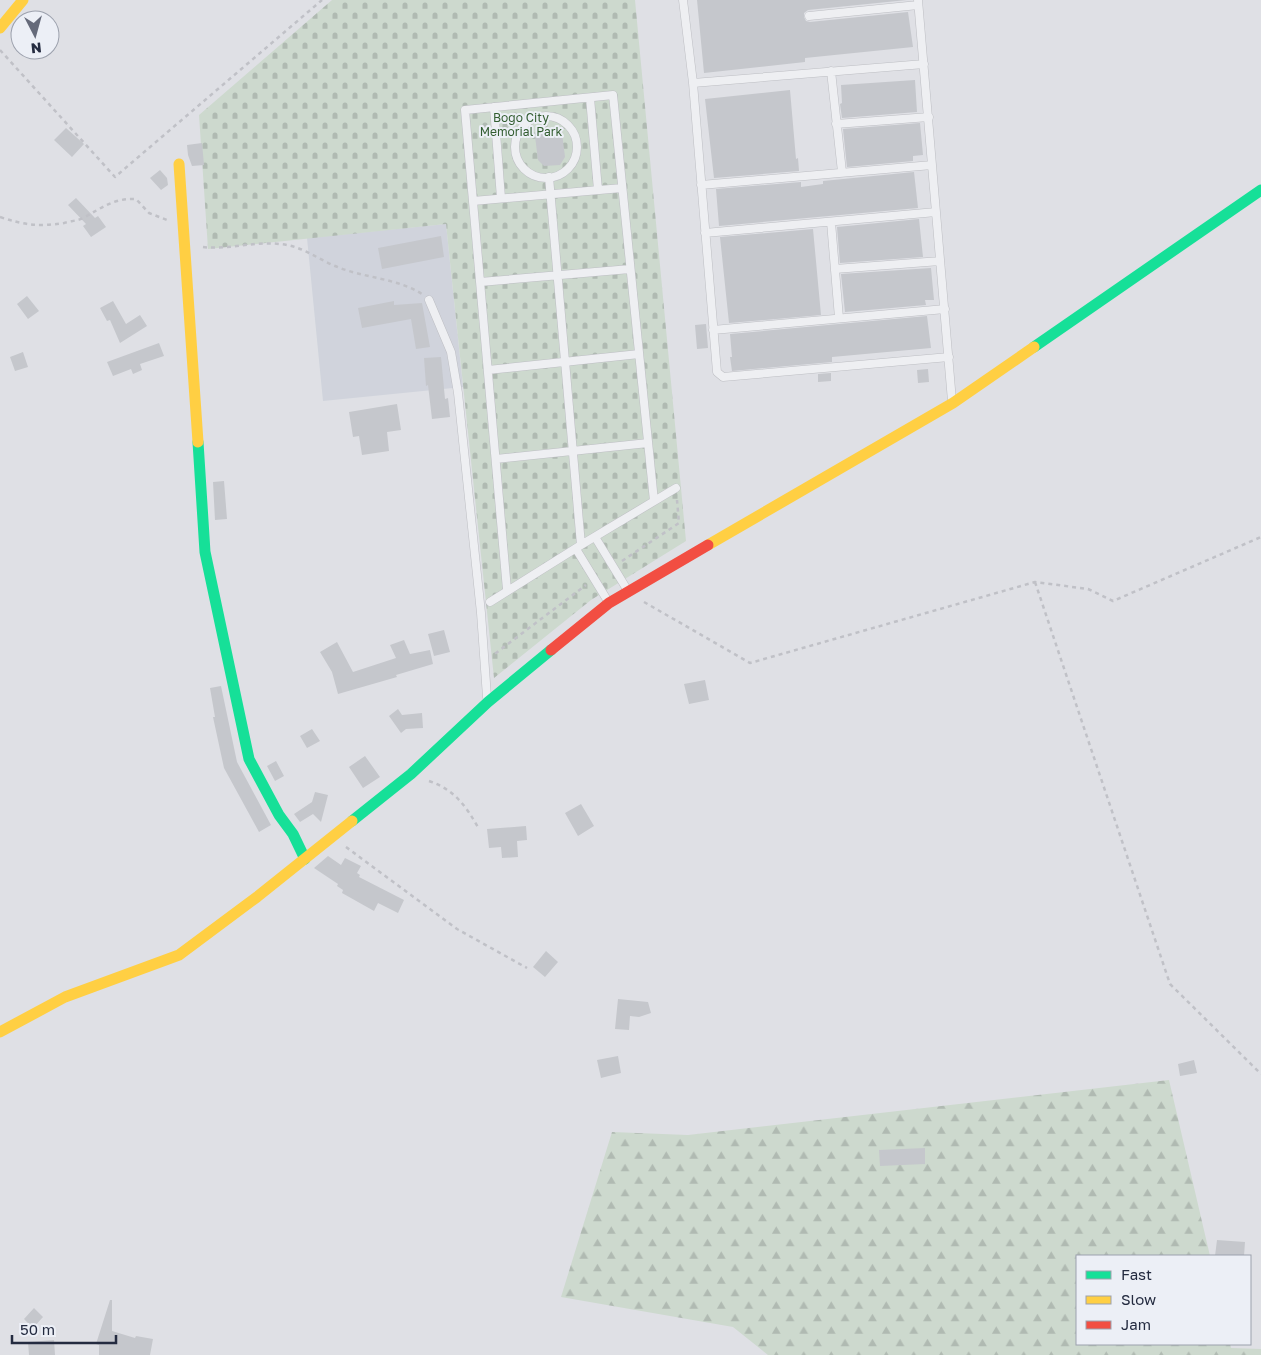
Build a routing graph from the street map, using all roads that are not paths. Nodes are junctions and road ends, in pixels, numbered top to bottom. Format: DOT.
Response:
graph roads {
  1 [pos="23,0"];
  2 [pos="683,0"];
  3 [pos="918,2"];
  4 [pos="809,16"];
  5 [pos="0,28"];
  6 [pos="924,64"];
  7 [pos="830,71"];
  8 [pos="692,82"];
  9 [pos="590,98"];
  10 [pos="541,102"];
  11 [pos="494,107"];
  12 [pos="542,116"];
  13 [pos="928,117"];
  14 [pos="836,124"];
  15 [pos="179,164"];
  16 [pos="932,165"];
  17 [pos="842,172"];
  18 [pos="549,177"];
  19 [pos="701,185"];
  20 [pos="622,188"];
  21 [pos="598,190"];
  22 [pos="1261,190"];
  23 [pos="551,194"];
  24 [pos="501,198"];
  25 [pos="473,201"];
  26 [pos="936,212"];
  27 [pos="831,222"];
  28 [pos="705,233"];
  29 [pos="940,261"];
  30 [pos="630,269"];
  31 [pos="835,269"];
  32 [pos="558,275"];
  33 [pos="480,282"];
  34 [pos="429,300"];
  35 [pos="945,309"];
  36 [pos="839,318"];
  37 [pos="713,330"];
  38 [pos="639,354"];
  39 [pos="949,357"];
  40 [pos="565,362"];
  41 [pos="488,370"];
  42 [pos="953,403"];
  43 [pos="648,443"];
  44 [pos="573,451"];
  45 [pos="496,459"];
  46 [pos="676,488"];
  47 [pos="654,501"];
  48 [pos="595,537"];
  49 [pos="579,547"];
  50 [pos="507,590"];
  51 [pos="628,592"];
  52 [pos="490,602"];
  53 [pos="609,603"];
  54 [pos="488,702"];
  55 [pos="305,859"];
  56 [pos="0,1032"];
  1 -- 5 [label="street"];
  2 -- 8 [label="lane"];
  3 -- 4 [label="lane"];
  3 -- 6 [label="lane"];
  6 -- 7 [label="lane"];
  6 -- 13 [label="lane"];
  7 -- 8 [label="lane"];
  7 -- 14 [label="lane"];
  8 -- 19 [label="lane"];
  9 -- 10 [label="lane"];
  9 -- 20 [label="lane"];
  9 -- 21 [label="lane"];
  10 -- 11 [label="lane"];
  10 -- 12 [label="lane"];
  11 -- 24 [label="lane"];
  11 -- 25 [label="lane"];
  12 -- 18 [label="lane"];
  12 -- 18 [label="lane"];
  13 -- 14 [label="lane"];
  13 -- 16 [label="lane"];
  14 -- 17 [label="lane"];
  15 -- 55 [label="street"];
  16 -- 17 [label="lane"];
  16 -- 26 [label="lane"];
  17 -- 19 [label="lane"];
  18 -- 23 [label="lane"];
  19 -- 28 [label="lane"];
  20 -- 21 [label="lane"];
  20 -- 30 [label="lane"];
  21 -- 23 [label="lane"];
  22 -- 42 [label="street"];
  23 -- 24 [label="lane"];
  23 -- 32 [label="lane"];
  24 -- 25 [label="lane"];
  25 -- 33 [label="lane"];
  26 -- 27 [label="lane"];
  26 -- 29 [label="lane"];
  27 -- 28 [label="lane"];
  27 -- 31 [label="lane"];
  28 -- 37 [label="lane"];
  29 -- 31 [label="lane"];
  29 -- 35 [label="lane"];
  30 -- 32 [label="lane"];
  30 -- 38 [label="lane"];
  31 -- 36 [label="lane"];
  32 -- 33 [label="lane"];
  32 -- 40 [label="lane"];
  33 -- 41 [label="lane"];
  34 -- 54 [label="lane"];
  35 -- 36 [label="lane"];
  35 -- 39 [label="lane"];
  36 -- 37 [label="lane"];
  37 -- 39 [label="lane"];
  38 -- 40 [label="lane"];
  38 -- 43 [label="lane"];
  39 -- 42 [label="lane"];
  40 -- 41 [label="lane"];
  40 -- 44 [label="lane"];
  41 -- 45 [label="lane"];
  42 -- 51 [label="street"];
  43 -- 44 [label="lane"];
  43 -- 47 [label="lane"];
  44 -- 45 [label="lane"];
  44 -- 49 [label="lane"];
  45 -- 50 [label="lane"];
  46 -- 47 [label="lane"];
  47 -- 48 [label="lane"];
  48 -- 49 [label="lane"];
  48 -- 51 [label="lane"];
  49 -- 50 [label="lane"];
  49 -- 53 [label="lane"];
  50 -- 52 [label="lane"];
  51 -- 53 [label="street"];
  53 -- 54 [label="street"];
  54 -- 55 [label="street"];
  55 -- 56 [label="street"];
}
